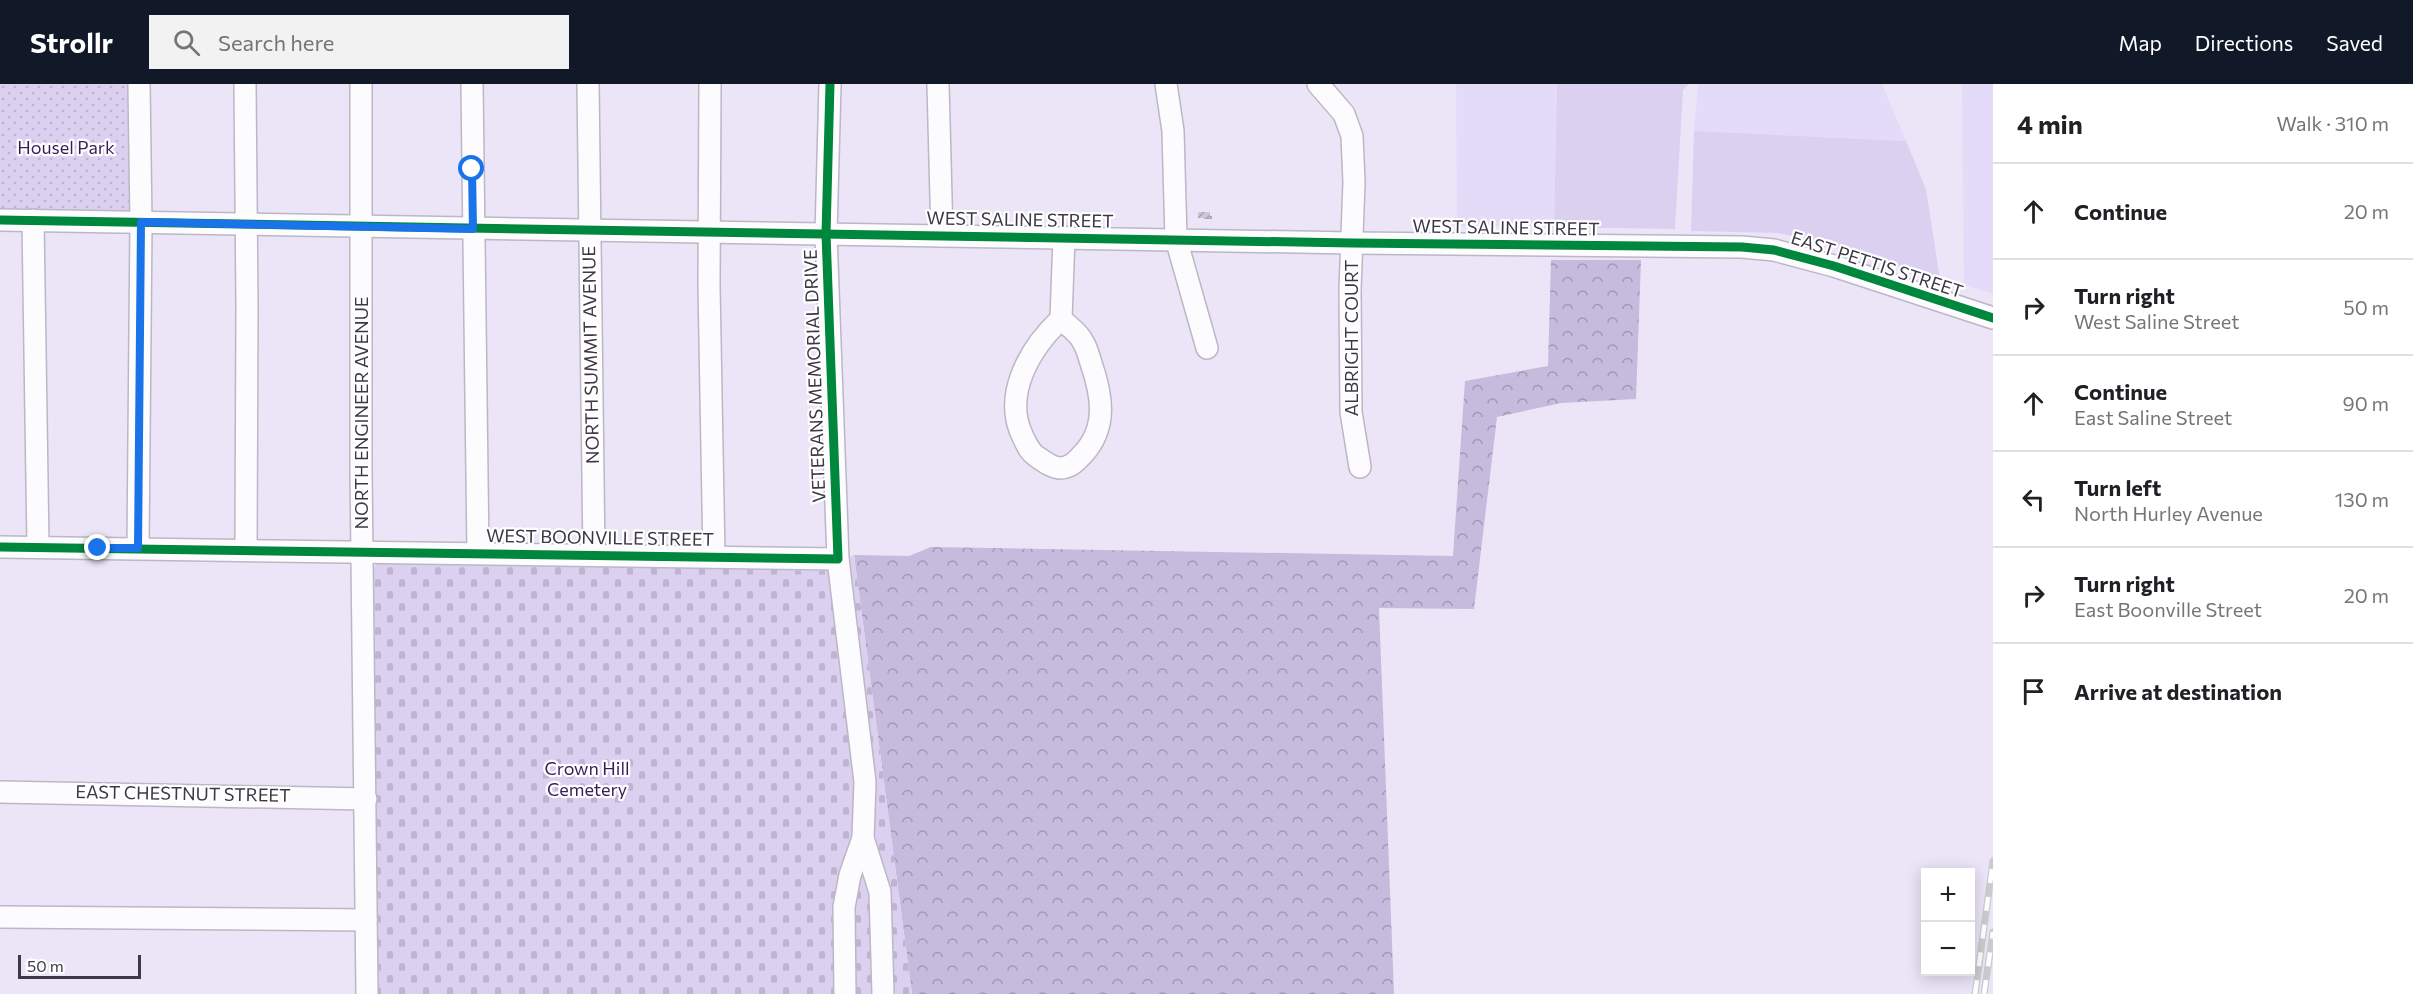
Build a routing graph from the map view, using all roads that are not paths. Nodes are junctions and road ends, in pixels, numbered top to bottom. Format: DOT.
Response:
graph roads {
  1 [pos="139,84"];
  2 [pos="245,84"];
  3 [pos="361,84"];
  4 [pos="472,84"];
  5 [pos="588,84"];
  6 [pos="710,84"];
  7 [pos="830,84"];
  8 [pos="938,84"];
  9 [pos="1166,84"];
  10 [pos="1318,84"];
  11 [pos="0,220"];
  12 [pos="33,220"];
  13 [pos="141,222"];
  14 [pos="247,224"];
  15 [pos="361,226"];
  16 [pos="473,229"];
  17 [pos="589,231"];
  18 [pos="709,233"];
  19 [pos="826,234"];
  20 [pos="942,236"];
  21 [pos="1064,237"];
  22 [pos="1176,239"];
  23 [pos="1352,243"];
  24 [pos="1678,246"];
  25 [pos="1993,318"];
  26 [pos="1061,319"];
  27 [pos="1207,348"];
  28 [pos="1360,467"];
  29 [pos="0,546"];
  30 [pos="38,547"];
  31 [pos="138,548"];
  32 [pos="246,550"];
  33 [pos="362,551"];
  34 [pos="478,553"];
  35 [pos="594,555"];
  36 [pos="714,557"];
  37 [pos="838,559"];
  38 [pos="0,792"];
  39 [pos="366,799"];
  40 [pos="863,838"];
  41 [pos="0,917"];
  42 [pos="366,920"];
  43 [pos="367,994"];
  44 [pos="845,994"];
  45 [pos="883,994"];
  1 -- 13 [label="street"];
  2 -- 14 [label="street"];
  3 -- 15 [label="street, NORTH ENGINEER AVENUE"];
  4 -- 16 [label="street"];
  5 -- 17 [label="street, NORTH SUMMIT AVENUE"];
  6 -- 18 [label="street"];
  7 -- 19 [label="street, VETERANS MEMORIAL DRIVE"];
  8 -- 20 [label="street"];
  9 -- 22 [label="street"];
  10 -- 23 [label="street, ALBRIGHT COURT"];
  11 -- 12 [label="street, WEST SALINE STREET"];
  12 -- 13 [label="street, WEST SALINE STREET"];
  12 -- 30 [label="street"];
  13 -- 14 [label="street, WEST SALINE STREET"];
  13 -- 31 [label="street"];
  14 -- 15 [label="street, WEST SALINE STREET"];
  14 -- 32 [label="street"];
  15 -- 16 [label="street, WEST SALINE STREET"];
  15 -- 33 [label="street, NORTH ENGINEER AVENUE"];
  16 -- 17 [label="street, WEST SALINE STREET"];
  16 -- 34 [label="street"];
  17 -- 18 [label="street, WEST SALINE STREET"];
  17 -- 35 [label="street, NORTH SUMMIT AVENUE"];
  18 -- 19 [label="street, WEST SALINE STREET"];
  18 -- 36 [label="street"];
  19 -- 20 [label="street, WEST SALINE STREET"];
  19 -- 37 [label="street, VETERANS MEMORIAL DRIVE"];
  20 -- 21 [label="street, WEST SALINE STREET"];
  21 -- 22 [label="street, WEST SALINE STREET"];
  21 -- 26 [label="street"];
  22 -- 23 [label="street, WEST SALINE STREET"];
  22 -- 27 [label="street"];
  23 -- 24 [label="street, WEST SALINE STREET"];
  23 -- 28 [label="street, ALBRIGHT COURT"];
  24 -- 25 [label="street, EAST PETTIS STREET"];
  26 -- 26 [label="street"];
  29 -- 30 [label="street, WEST BOONVILLE STREET"];
  30 -- 31 [label="street, WEST BOONVILLE STREET"];
  31 -- 32 [label="street, WEST BOONVILLE STREET"];
  32 -- 33 [label="street, WEST BOONVILLE STREET"];
  33 -- 34 [label="street, WEST BOONVILLE STREET"];
  33 -- 39 [label="street, NORTH ENGINEER AVENUE"];
  34 -- 35 [label="street, WEST BOONVILLE STREET"];
  35 -- 36 [label="street, WEST BOONVILLE STREET"];
  36 -- 37 [label="street, WEST BOONVILLE STREET"];
  37 -- 40 [label="street, VETERANS MEMORIAL DRIVE"];
  38 -- 39 [label="street, EAST CHESTNUT STREET"];
  39 -- 42 [label="street, NORTH ENGINEER AVENUE"];
  40 -- 44 [label="street, VETERANS MEMORIAL DRIVE"];
  40 -- 45 [label="street, VETERANS MEMORIAL DRIVE"];
  41 -- 42 [label="street"];
  42 -- 43 [label="street, NORTH ENGINEER AVENUE"];
}
